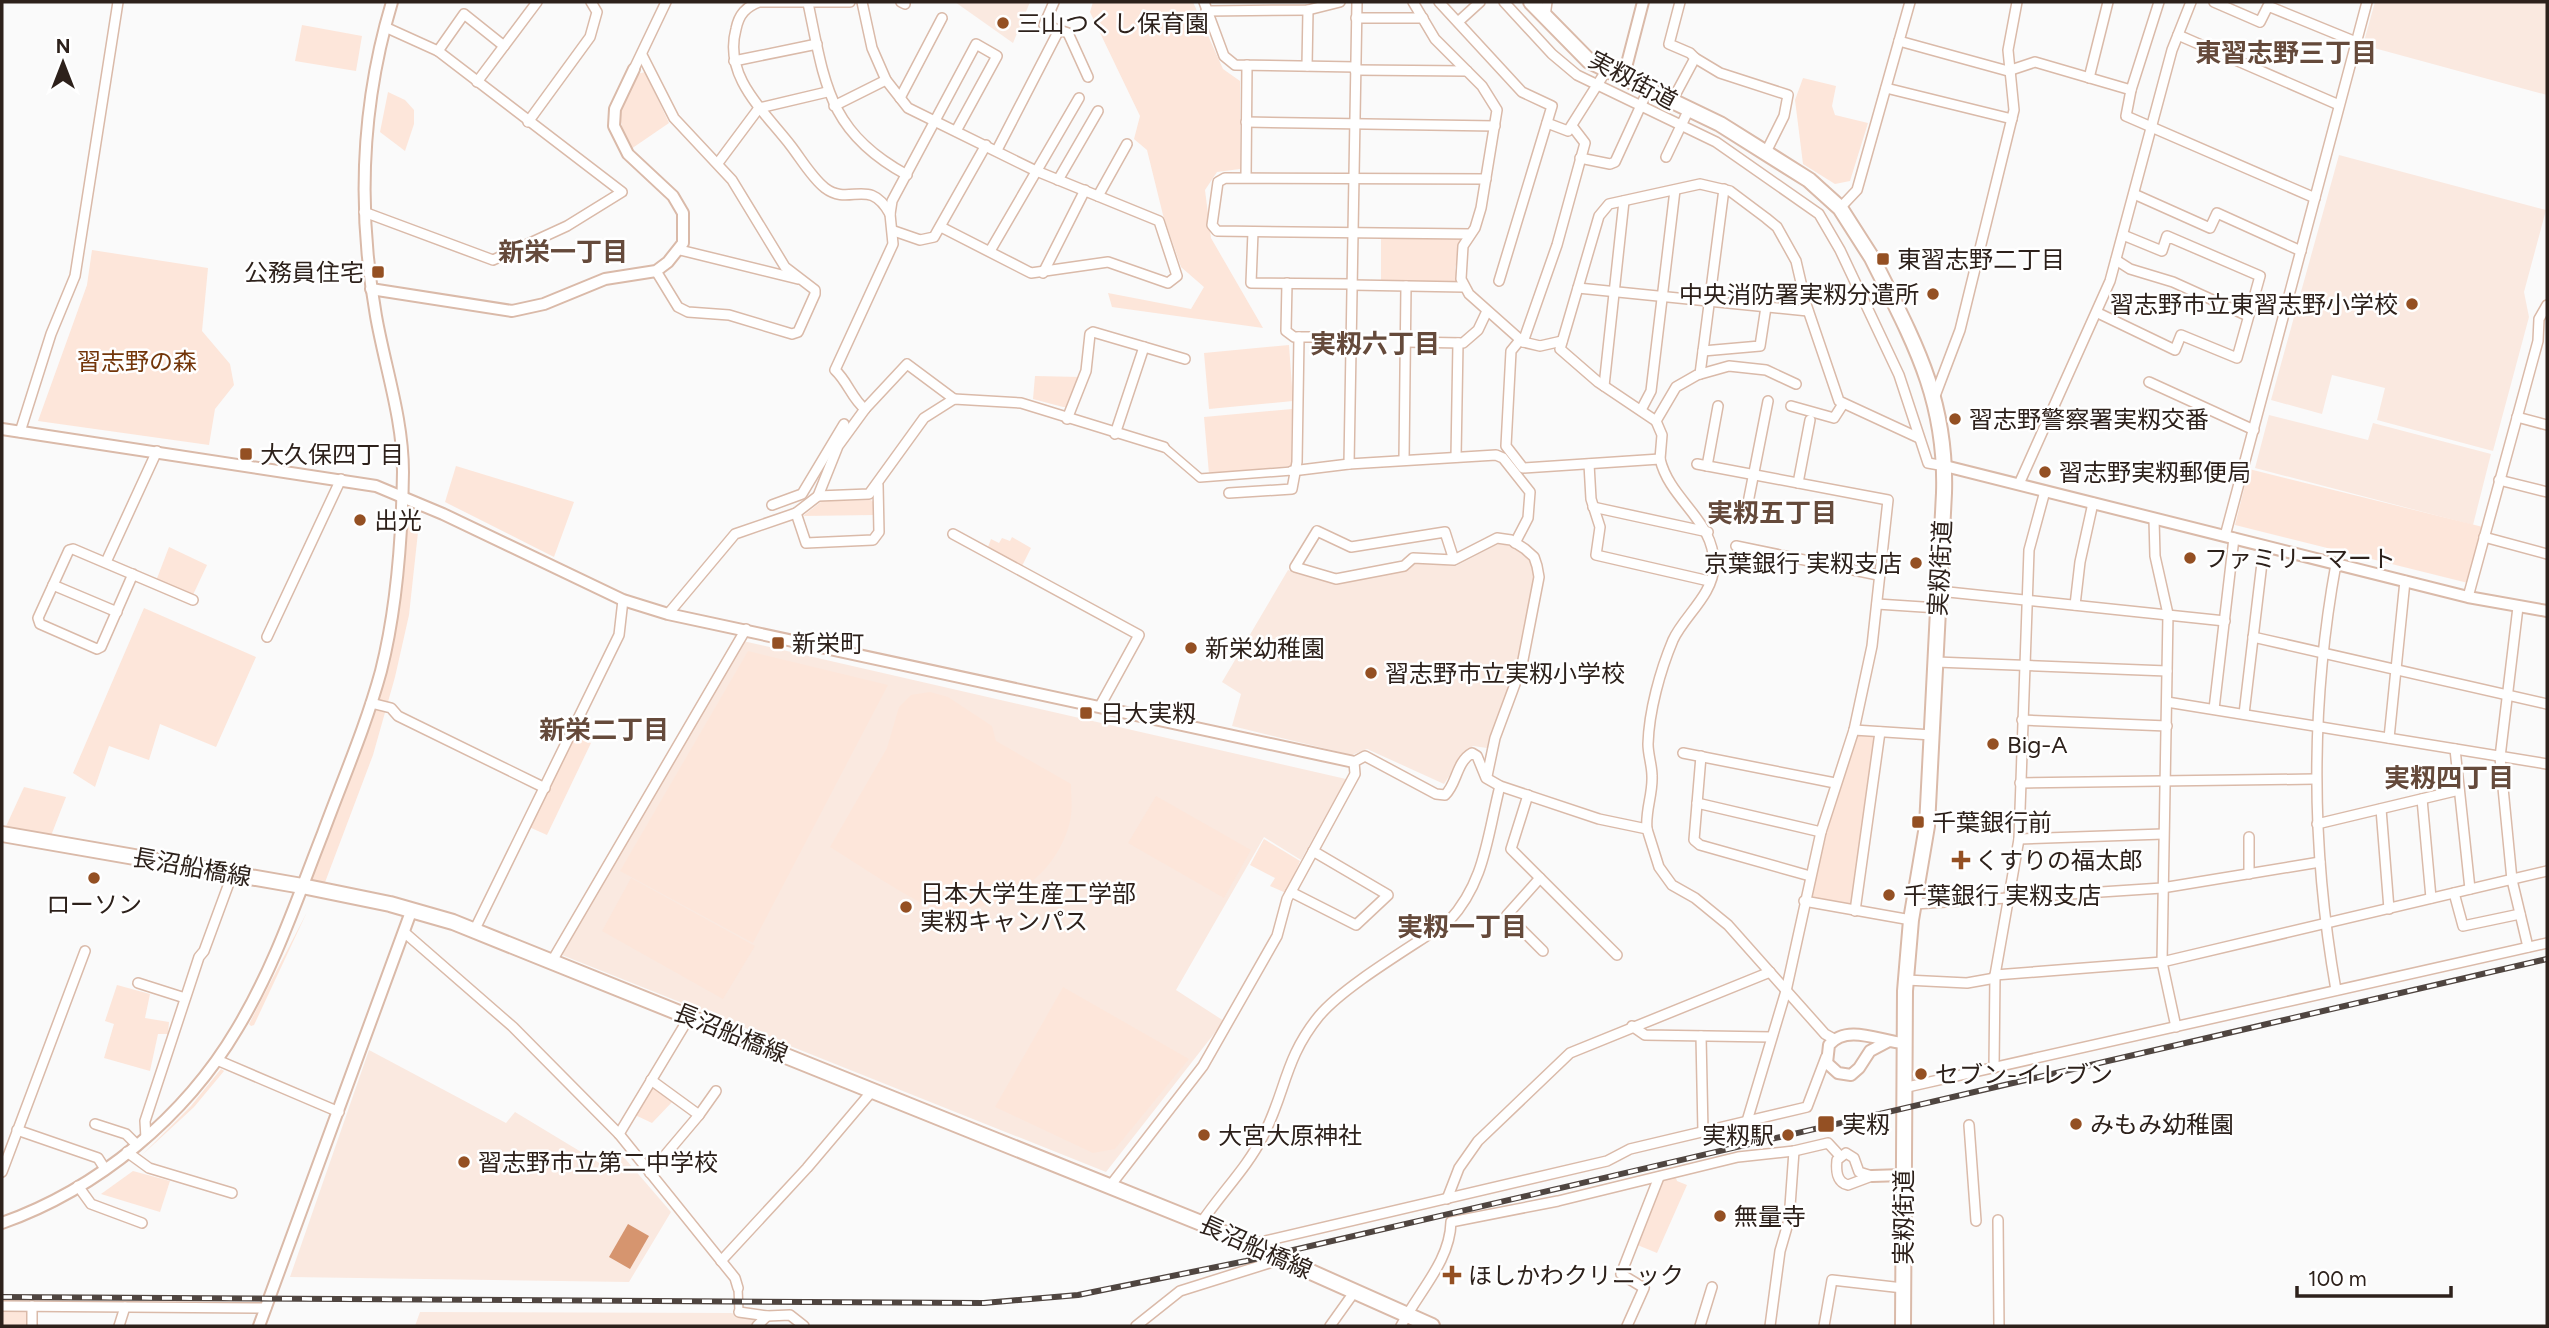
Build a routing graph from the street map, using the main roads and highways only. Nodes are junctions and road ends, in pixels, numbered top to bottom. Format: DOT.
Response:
graph roads {
  1 [pos="1531,2"];
  2 [pos="1546,9"];
  3 [pos="2,834"];
  4 [pos="1404,1321"];
  5 [pos="1432,1326"];
  6 [pos="1903,1326"];
  1 -- 2 [label="main road, 実籾街道"];
  2 -- 6 [label="main road, 実籾街道"];
  3 -- 4 [label="main road, 長沼船橋線"];
  4 -- 5 [label="main road, 長沼船橋線"];
}
